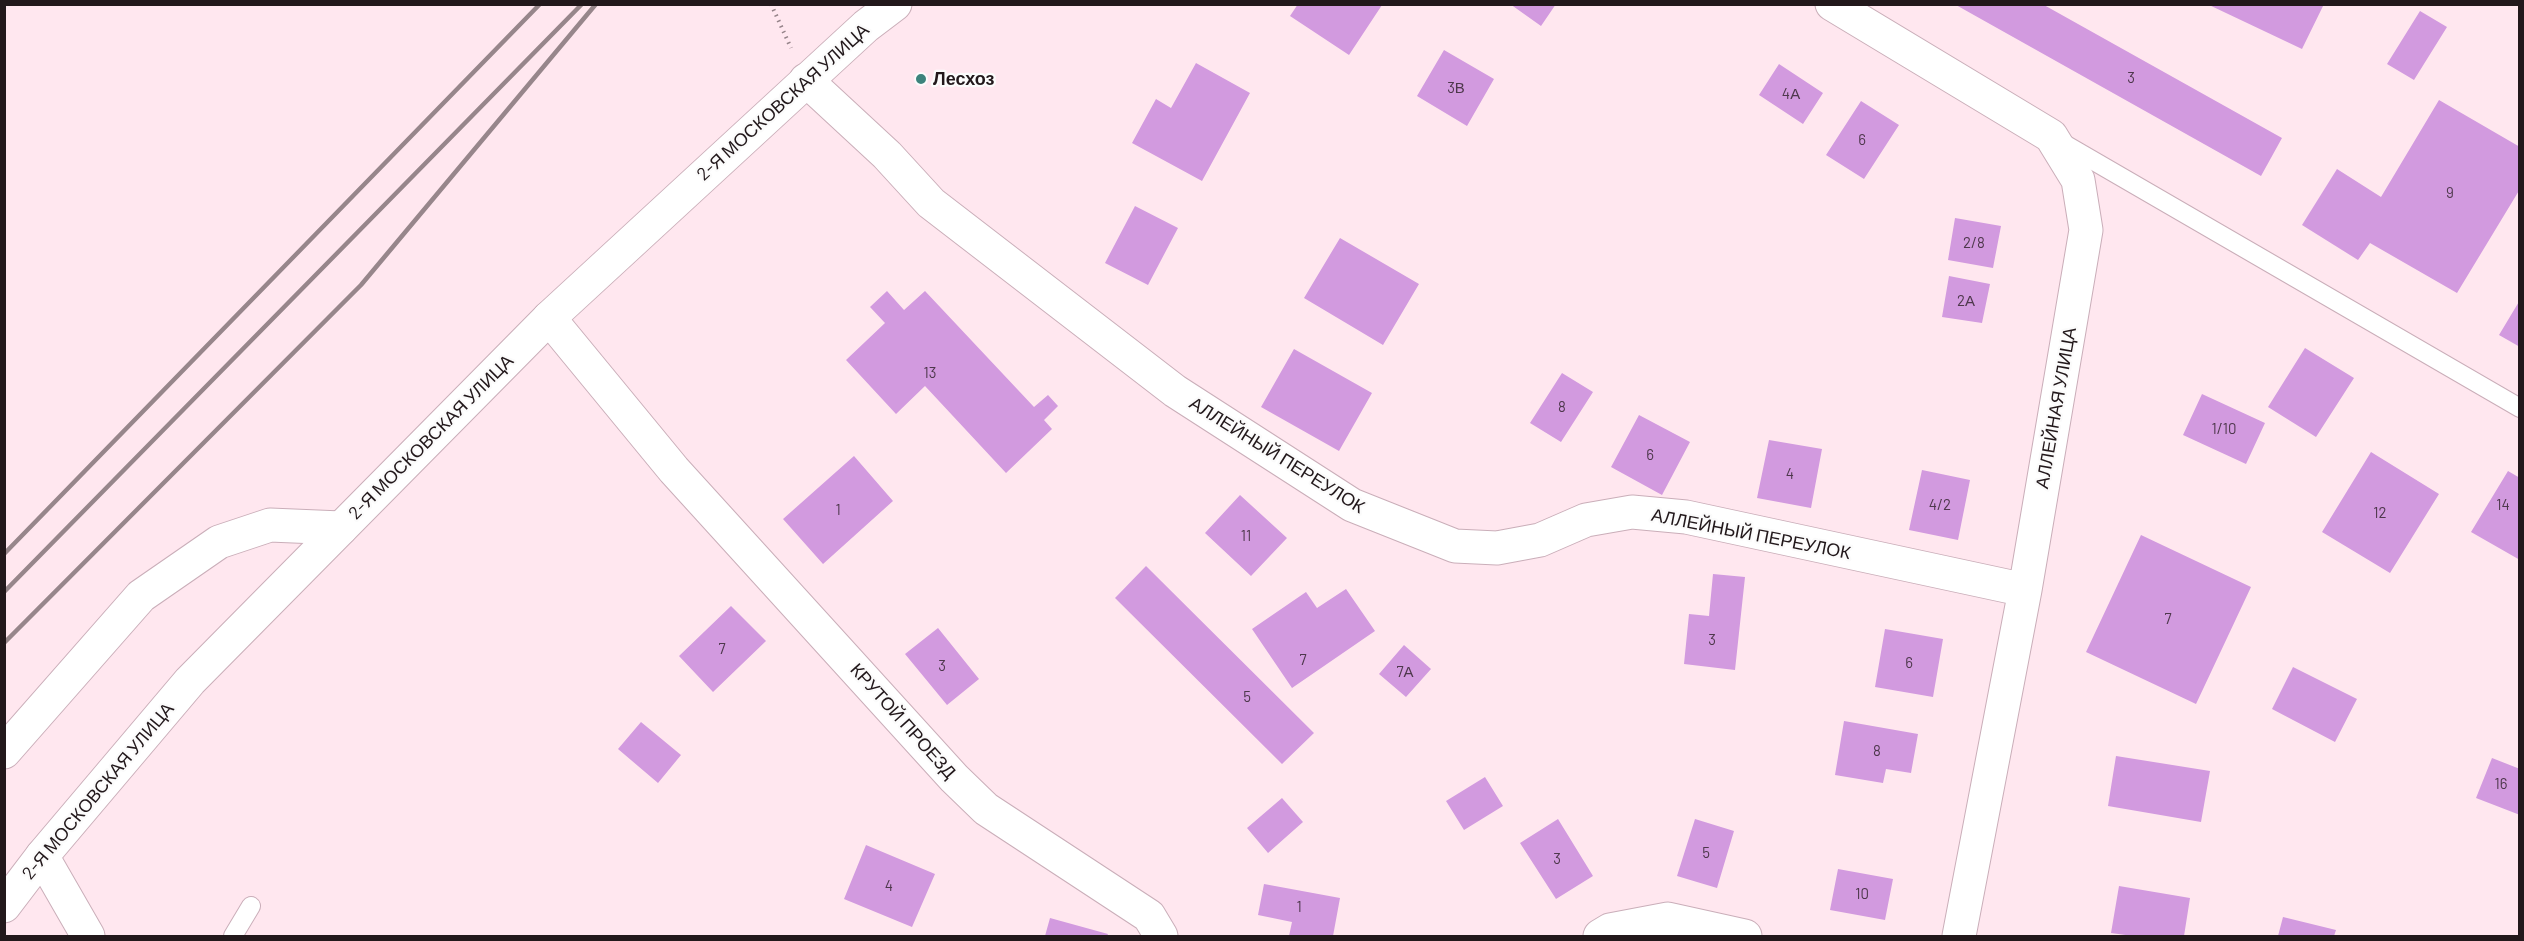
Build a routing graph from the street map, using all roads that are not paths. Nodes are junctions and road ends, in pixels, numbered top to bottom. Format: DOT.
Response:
graph roads {
  1 [pos="895,4"];
  2 [pos="1832,4"];
  3 [pos="806,80"];
  4 [pos="2051,136"];
  5 [pos="549,318"];
  6 [pos="2520,408"];
  7 [pos="341,528"];
  8 [pos="2025,590"];
  9 [pos="4,752"];
  10 [pos="42,856"];
  11 [pos="4,906"];
  12 [pos="250,906"];
  13 [pos="88,936"];
  14 [pos="233,936"];
  15 [pos="1161,936"];
  16 [pos="1599,936"];
  17 [pos="1745,936"];
  18 [pos="1959,936"];
  1 -- 3 [label="street, 2-Я МОСКОВСКАЯ УЛИЦА"];
  2 -- 4 [label="street, АЛЛЕЙНАЯ УЛИЦА"];
  3 -- 5 [label="street, 2-Я МОСКОВСКАЯ УЛИЦА"];
  3 -- 8 [label="street, АЛЛЕЙНЫЙ ПЕРЕУЛОК"];
  4 -- 6 [label="lane"];
  4 -- 8 [label="street, АЛЛЕЙНАЯ УЛИЦА"];
  5 -- 7 [label="street, 2-Я МОСКОВСКАЯ УЛИЦА"];
  5 -- 15 [label="street, КРУТОЙ ПРОЕЗД"];
  7 -- 9 [label="street"];
  7 -- 10 [label="street, 2-Я МОСКОВСКАЯ УЛИЦА"];
  8 -- 18 [label="street, АЛЛЕЙНАЯ УЛИЦА"];
  10 -- 11 [label="street, 2-Я МОСКОВСКАЯ УЛИЦА"];
  10 -- 13 [label="street"];
  12 -- 14 [label="lane"];
  16 -- 17 [label="street"];
}
